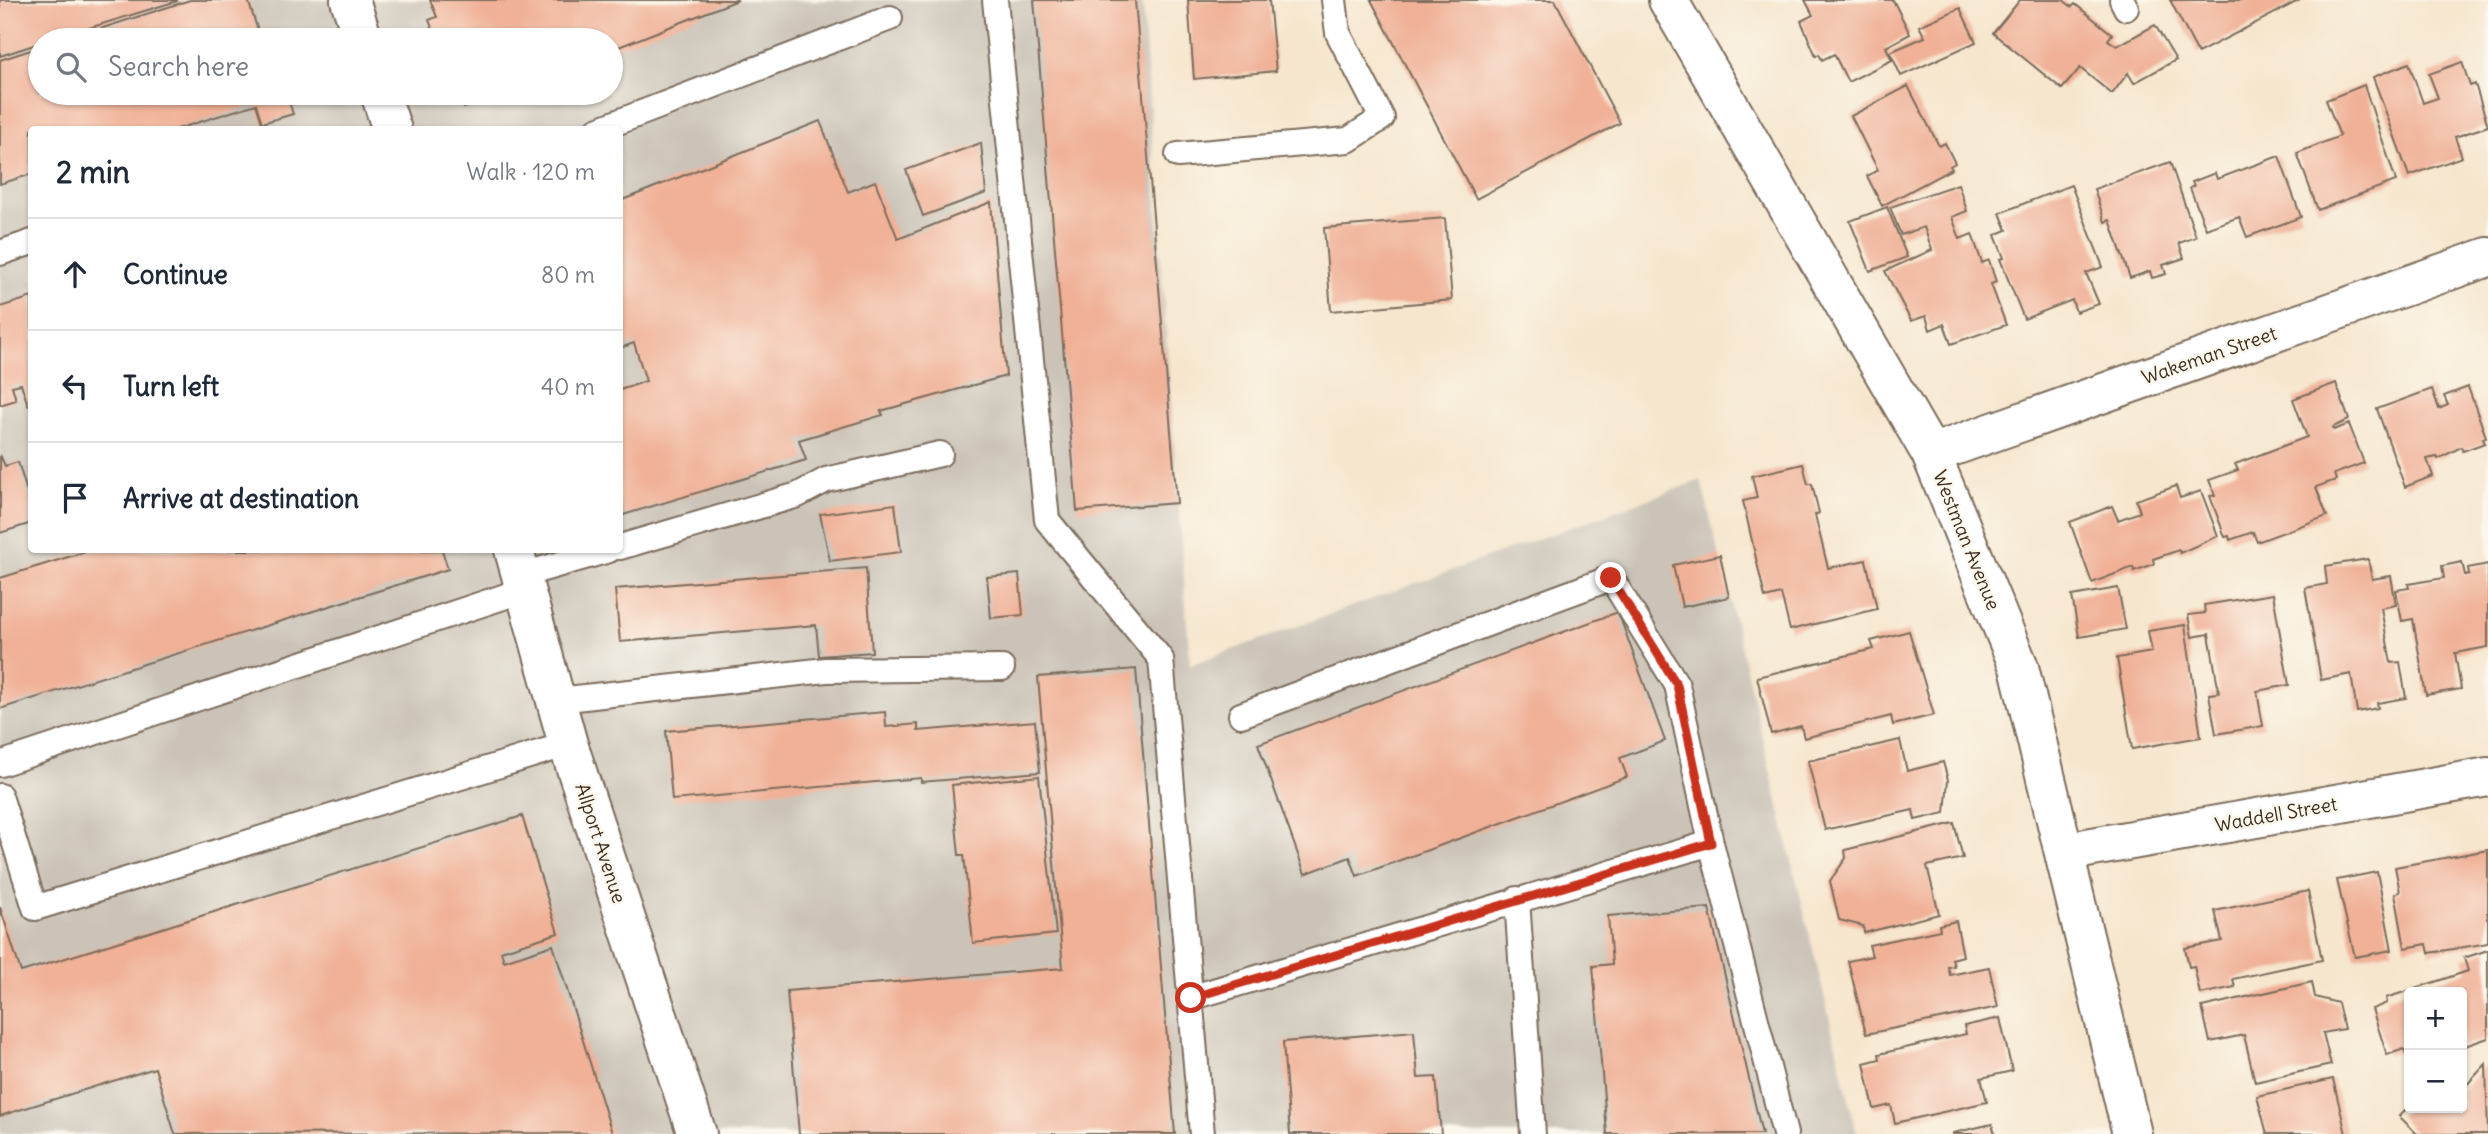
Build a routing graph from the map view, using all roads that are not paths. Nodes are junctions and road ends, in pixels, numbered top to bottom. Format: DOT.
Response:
graph roads {
  1 [pos="350,0"];
  2 [pos="995,0"];
  3 [pos="1334,0"];
  4 [pos="1668,0"];
  5 [pos="890,18"];
  6 [pos="359,28"];
  7 [pos="607,126"];
  8 [pos="1178,155"];
  9 [pos="28,243"];
  10 [pos="0,253"];
  11 [pos="2488,257"];
  12 [pos="940,454"];
  13 [pos="1931,454"];
  14 [pos="623,546"];
  15 [pos="597,553"];
  16 [pos="521,571"];
  17 [pos="1002,668"];
  18 [pos="558,700"];
  19 [pos="1241,715"];
  20 [pos="568,744"];
  21 [pos="0,764"];
  22 [pos="2488,777"];
  23 [pos="0,796"];
  24 [pos="1711,843"];
  25 [pos="2064,852"];
  26 [pos="1517,900"];
  27 [pos="1191,998"];
  28 [pos="697,1134"];
  29 [pos="1202,1134"];
  30 [pos="1533,1134"];
  31 [pos="1785,1134"];
  32 [pos="2132,1134"];
  1 -- 6 [label="street"];
  2 -- 27 [label="lane"];
  3 -- 8 [label="lane"];
  4 -- 13 [label="street, Westman Avenue"];
  5 -- 7 [label="lane"];
  9 -- 10 [label="lane"];
  11 -- 13 [label="street, Wakeman Street"];
  12 -- 14 [label="lane"];
  13 -- 25 [label="street, Westman Avenue"];
  15 -- 16 [label="lane"];
  16 -- 18 [label="street, Allport Avenue"];
  16 -- 21 [label="lane"];
  17 -- 18 [label="lane"];
  18 -- 20 [label="street, Allport Avenue"];
  19 -- 24 [label="lane"];
  20 -- 23 [label="lane"];
  20 -- 28 [label="street, Allport Avenue"];
  22 -- 25 [label="street, Waddell Street"];
  24 -- 26 [label="lane"];
  24 -- 31 [label="lane"];
  25 -- 32 [label="street, Westman Avenue"];
  26 -- 27 [label="lane"];
  26 -- 30 [label="lane"];
  27 -- 29 [label="lane"];
}
